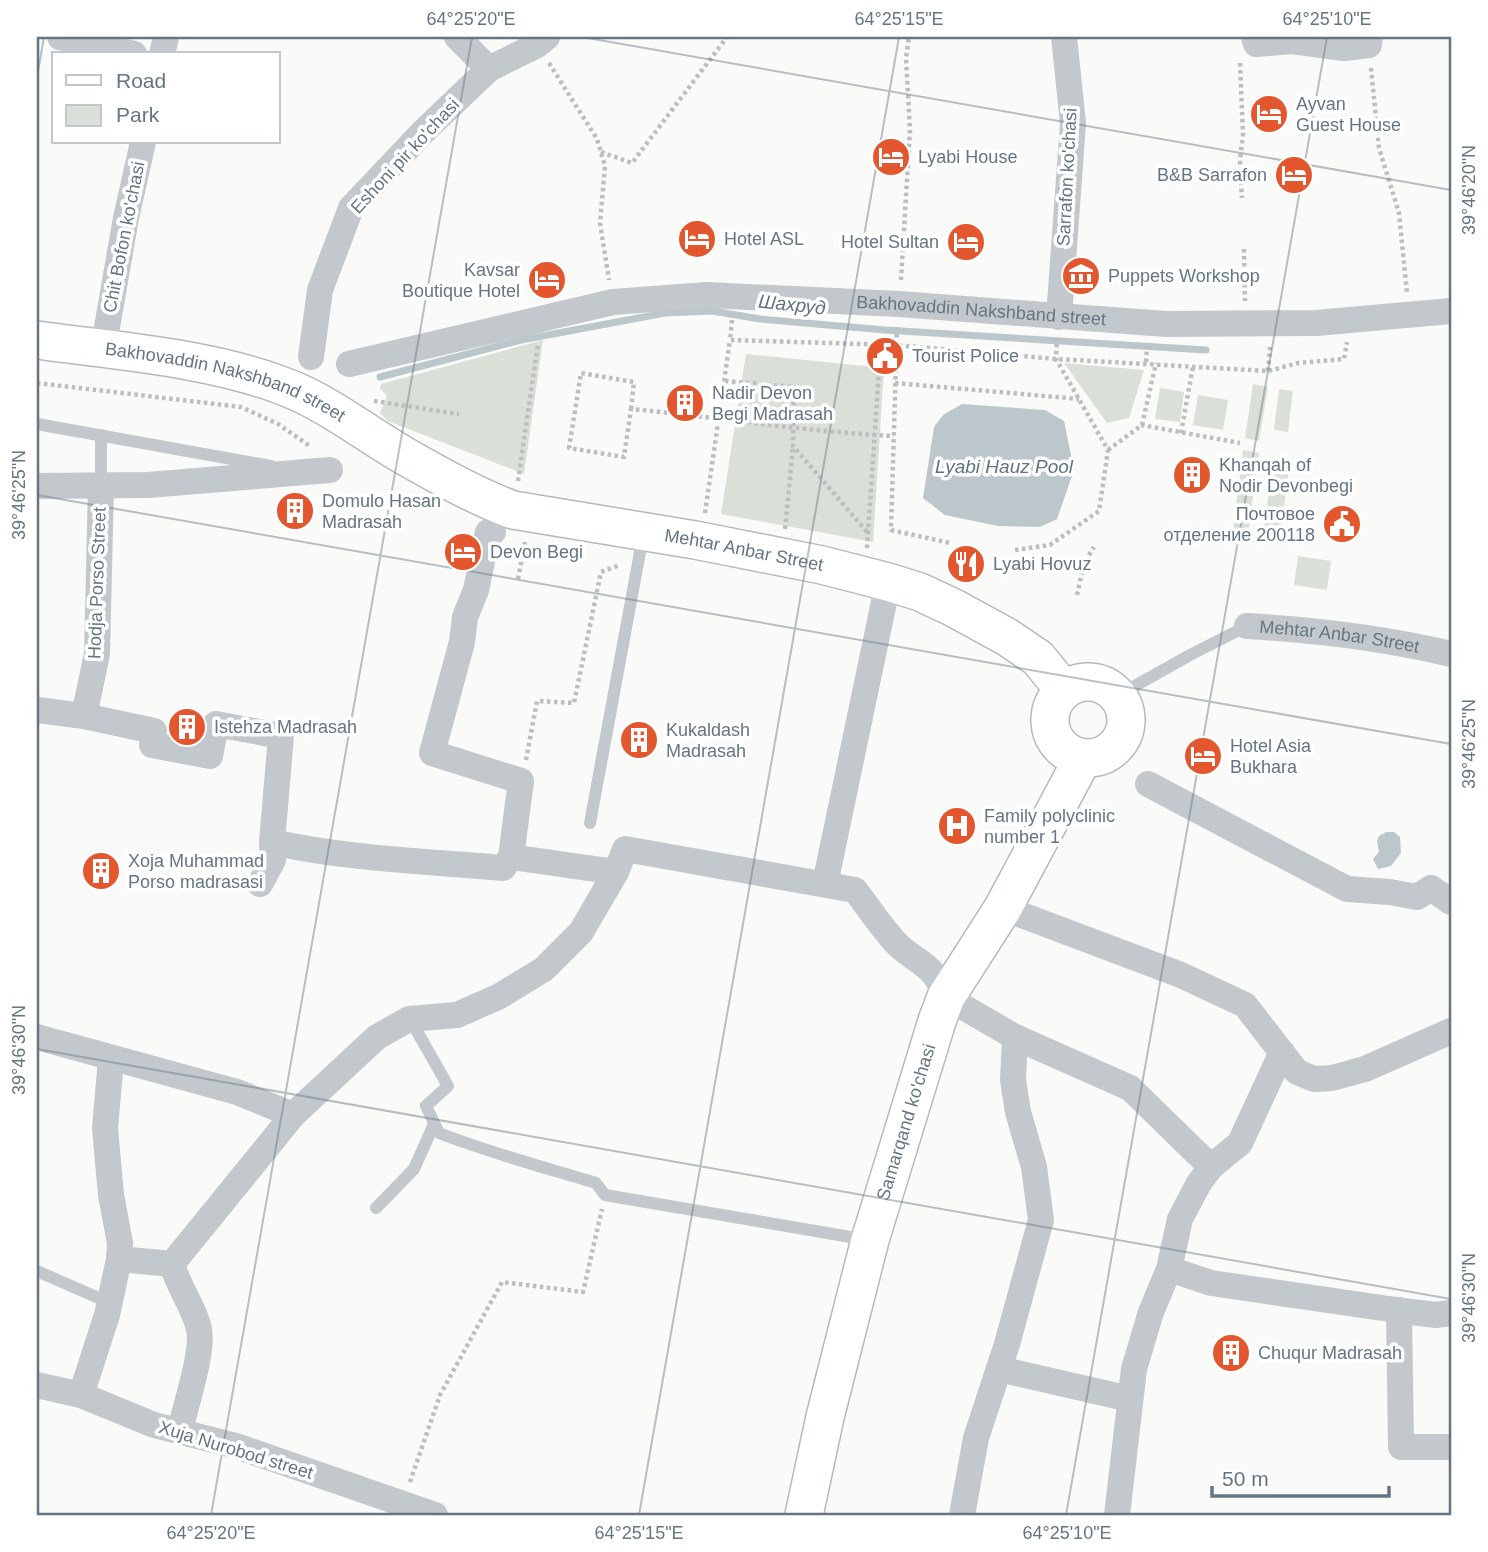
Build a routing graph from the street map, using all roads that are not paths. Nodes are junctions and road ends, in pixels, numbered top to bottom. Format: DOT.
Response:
graph roads {
  1 [pos="61,37"];
  2 [pos="457,37"];
  3 [pos="1064,37"];
  4 [pos="1255,40"];
  5 [pos="542,41"];
  6 [pos="1369,41"];
  7 [pos="125,52"];
  8 [pos="489,69"];
  9 [pos="143,144"];
  10 [pos="1451,311"];
  11 [pos="1059,317"];
  12 [pos="106,333"];
  13 [pos="37,340"];
  14 [pos="311,357"];
  15 [pos="349,364"];
  16 [pos="37,424"];
  17 [pos="101,435"];
  18 [pos="403,455"];
  19 [pos="319,466"];
  20 [pos="101,485"];
  21 [pos="37,486"];
  22 [pos="493,532"];
  23 [pos="641,545"];
  24 [pos="884,603"];
  25 [pos="1247,626"];
  26 [pos="1451,654"];
  27 [pos="1063,690"];
  28 [pos="1117,696"];
  29 [pos="37,710"];
  30 [pos="84,716"];
  31 [pos="1083,758"];
  32 [pos="1148,784"];
  33 [pos="590,823"];
  34 [pos="272,842"];
  35 [pos="511,858"];
  36 [pos="616,872"];
  37 [pos="260,884"];
  38 [pos="825,884"];
  39 [pos="1451,902"];
  40 [pos="1003,908"];
  41 [pos="946,997"];
  42 [pos="409,1019"];
  43 [pos="1451,1031"];
  44 [pos="37,1037"];
  45 [pos="1015,1037"];
  46 [pos="1282,1052"];
  47 [pos="111,1059"];
  48 [pos="293,1115"];
  49 [pos="434,1124"];
  50 [pos="1211,1167"];
  51 [pos="376,1208"];
  52 [pos="870,1240"];
  53 [pos="120,1259"];
  54 [pos="173,1264"];
  55 [pos="1169,1269"];
  56 [pos="37,1271"];
  57 [pos="110,1303"];
  58 [pos="1399,1310"];
  59 [pos="1451,1313"];
  60 [pos="999,1369"];
  61 [pos="37,1385"];
  62 [pos="81,1395"];
  63 [pos="1130,1399"];
  64 [pos="180,1431"];
  65 [pos="1451,1447"];
  66 [pos="435,1515"];
  67 [pos="804,1515"];
  68 [pos="962,1515"];
  69 [pos="1117,1515"];
  1 -- 7 [label="street"];
  2 -- 8 [label="street"];
  3 -- 11 [label="street, Sarrafon ko'chasi"];
  4 -- 6 [label="street"];
  5 -- 8 [label="street, Eshoni pir ko'chasi"];
  8 -- 14 [label="street, Eshoni pir ko'chasi"];
  9 -- 12 [label="street, Chit Bofon ko'chasi"];
  10 -- 11 [label="street, Bakhovaddin Nakshband street"];
  11 -- 15 [label="street, Bakhovaddin Nakshband street"];
  13 -- 18 [label="main road, Bakhovaddin Nakshband street"];
  16 -- 17 [label="lane"];
  17 -- 19 [label="lane"];
  17 -- 20 [label="lane"];
  18 -- 23 [label="main road, Mehtar Anbar Street"];
  19 -- 20 [label="street"];
  20 -- 21 [label="street"];
  20 -- 30 [label="street, Hodja Porso Street"];
  22 -- 35 [label="street"];
  23 -- 27 [label="main road, Mehtar Anbar Street"];
  23 -- 33 [label="lane"];
  24 -- 38 [label="street"];
  25 -- 26 [label="street, Mehtar Anbar Street"];
  25 -- 28 [label="lane, Mehtar Anbar Street"];
  27 -- 28 [label="main road"];
  27 -- 31 [label="main road"];
  28 -- 31 [label="main road"];
  29 -- 30 [label="street"];
  30 -- 34 [label="street"];
  31 -- 40 [label="main road, Samarqand ko'chasi"];
  32 -- 39 [label="street"];
  34 -- 35 [label="street"];
  34 -- 37 [label="street"];
  35 -- 36 [label="street"];
  36 -- 38 [label="street"];
  36 -- 42 [label="street"];
  38 -- 41 [label="street"];
  40 -- 41 [label="main road, Samarqand ko'chasi"];
  40 -- 46 [label="street"];
  41 -- 45 [label="street"];
  41 -- 52 [label="main road, Samarqand ko'chasi"];
  42 -- 48 [label="street"];
  42 -- 49 [label="lane"];
  43 -- 46 [label="street"];
  44 -- 47 [label="street"];
  45 -- 50 [label="street"];
  45 -- 60 [label="street"];
  46 -- 50 [label="street"];
  47 -- 48 [label="street"];
  47 -- 53 [label="street"];
  48 -- 54 [label="street"];
  49 -- 51 [label="lane"];
  49 -- 52 [label="lane"];
  50 -- 55 [label="street"];
  52 -- 67 [label="main road, Samarqand ko'chasi"];
  53 -- 54 [label="street"];
  53 -- 57 [label="street"];
  54 -- 64 [label="street"];
  55 -- 58 [label="street"];
  55 -- 63 [label="street"];
  56 -- 57 [label="lane"];
  57 -- 62 [label="street"];
  58 -- 59 [label="street"];
  58 -- 65 [label="street"];
  60 -- 63 [label="street"];
  60 -- 68 [label="street"];
  61 -- 62 [label="street, Xuja Nurobod street"];
  62 -- 64 [label="street, Xuja Nurobod street"];
  63 -- 69 [label="street"];
  64 -- 66 [label="street, Xuja Nurobod street"];
}
